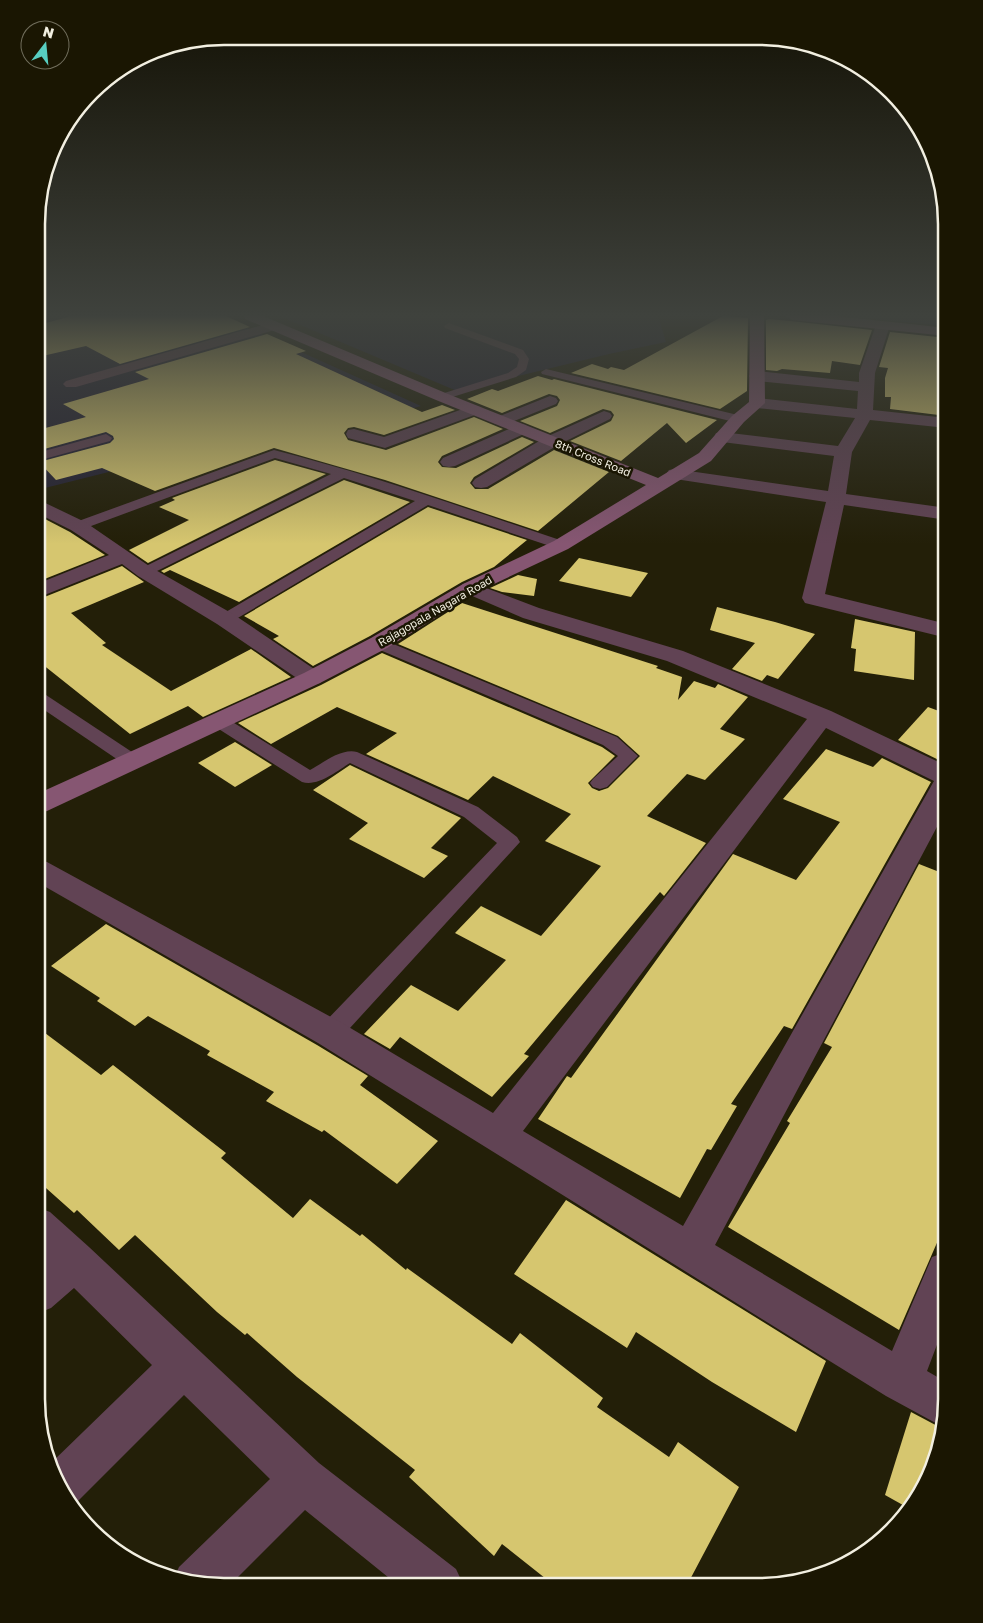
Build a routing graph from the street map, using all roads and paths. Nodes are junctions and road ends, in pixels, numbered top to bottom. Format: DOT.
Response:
graph roads {
  1 [pos="430,392"];
  2 [pos="459,392"];
  3 [pos="627,392"];
  4 [pos="757,392"];
  5 [pos="866,392"];
  6 [pos="442,397"];
  7 [pos="550,401"];
  8 [pos="757,404"];
  9 [pos="474,410"];
  10 [pos="865,415"];
  11 [pos="604,416"];
  12 [pos="738,419"];
  13 [pos="501,421"];
  14 [pos="938,422"];
  15 [pos="520,428"];
  16 [pos="354,434"];
  17 [pos="722,437"];
  18 [pos="106,438"];
  19 [pos="552,441"];
  20 [pos="843,452"];
  21 [pos="45,455"];
  22 [pos="449,462"];
  23 [pos="343,473"];
  24 [pos="666,479"];
  25 [pos="481,483"];
  26 [pos="836,498"];
  27 [pos="427,500"];
  28 [pos="45,509"];
  29 [pos="938,513"];
  30 [pos="78,526"];
  31 [pos="561,545"];
  32 [pos="124,556"];
  33 [pos="146,572"];
  34 [pos="470,588"];
  35 [pos="45,589"];
  36 [pos="225,619"];
  37 [pos="938,629"];
  38 [pos="379,643"];
  39 [pos="312,678"];
  40 [pos="45,702"];
  41 [pos="822,716"];
  42 [pos="220,722"];
  43 [pos="134,762"];
  44 [pos="938,773"];
  45 [pos="600,783"];
  46 [pos="938,797"];
  47 [pos="45,801"];
  48 [pos="45,873"];
  49 [pos="330,1033"];
  50 [pos="498,1135"];
  51 [pos="45,1233"];
  52 [pos="690,1252"];
  53 [pos="75,1261"];
  54 [pos="45,1286"];
  55 [pos="938,1291"];
  56 [pos="183,1365"];
  57 [pos="901,1381"];
  58 [pos="938,1402"];
  59 [pos="303,1479"];
  60 [pos="65,1483"];
  61 [pos="204,1577"];
  62 [pos="429,1578"];
  1 -- 6 [label="street, 8th Cross Road"];
  2 -- 6 [label="lane"];
  3 -- 12 [label="lane"];
  4 -- 8 [label="street"];
  5 -- 10 [label="street"];
  6 -- 9 [label="street, 8th Cross Road"];
  7 -- 13 [label="street"];
  8 -- 10 [label="street"];
  8 -- 12 [label="street, Rajagopala Nagara Road"];
  9 -- 13 [label="street, 8th Cross Road"];
  9 -- 16 [label="street"];
  10 -- 14 [label="street"];
  10 -- 20 [label="street"];
  11 -- 19 [label="street"];
  12 -- 17 [label="street, Rajagopala Nagara Road"];
  13 -- 15 [label="street, 8th Cross Road"];
  15 -- 19 [label="street, 8th Cross Road"];
  15 -- 22 [label="street"];
  17 -- 20 [label="street"];
  17 -- 24 [label="street, Rajagopala Nagara Road"];
  18 -- 21 [label="lane"];
  19 -- 24 [label="street, 8th Cross Road"];
  19 -- 25 [label="street"];
  20 -- 26 [label="street"];
  23 -- 27 [label="lane"];
  23 -- 30 [label="lane"];
  23 -- 33 [label="lane"];
  24 -- 26 [label="street"];
  24 -- 31 [label="street, Rajagopala Nagara Road"];
  26 -- 29 [label="street"];
  26 -- 37 [label="street"];
  27 -- 31 [label="lane"];
  27 -- 36 [label="lane"];
  28 -- 30 [label="street"];
  30 -- 32 [label="street"];
  31 -- 34 [label="street, Rajagopala Nagara Road"];
  32 -- 33 [label="street"];
  32 -- 35 [label="street"];
  33 -- 36 [label="street"];
  34 -- 38 [label="street, Rajagopala Nagara Road"];
  34 -- 41 [label="street"];
  36 -- 39 [label="street"];
  38 -- 39 [label="street, Rajagopala Nagara Road"];
  38 -- 45 [label="lane"];
  39 -- 42 [label="street, Rajagopala Nagara Road"];
  40 -- 43 [label="lane"];
  41 -- 44 [label="street"];
  41 -- 50 [label="street"];
  42 -- 43 [label="street, Rajagopala Nagara Road"];
  42 -- 49 [label="lane"];
  43 -- 47 [label="street, Rajagopala Nagara Road"];
  46 -- 52 [label="street"];
  48 -- 49 [label="street"];
  49 -- 50 [label="street"];
  50 -- 52 [label="street"];
  51 -- 53 [label="street"];
  52 -- 57 [label="street"];
  53 -- 54 [label="street"];
  53 -- 56 [label="street"];
  55 -- 57 [label="street"];
  56 -- 59 [label="street"];
  56 -- 60 [label="street"];
  57 -- 58 [label="street"];
  59 -- 61 [label="street"];
  59 -- 62 [label="street"];
}
